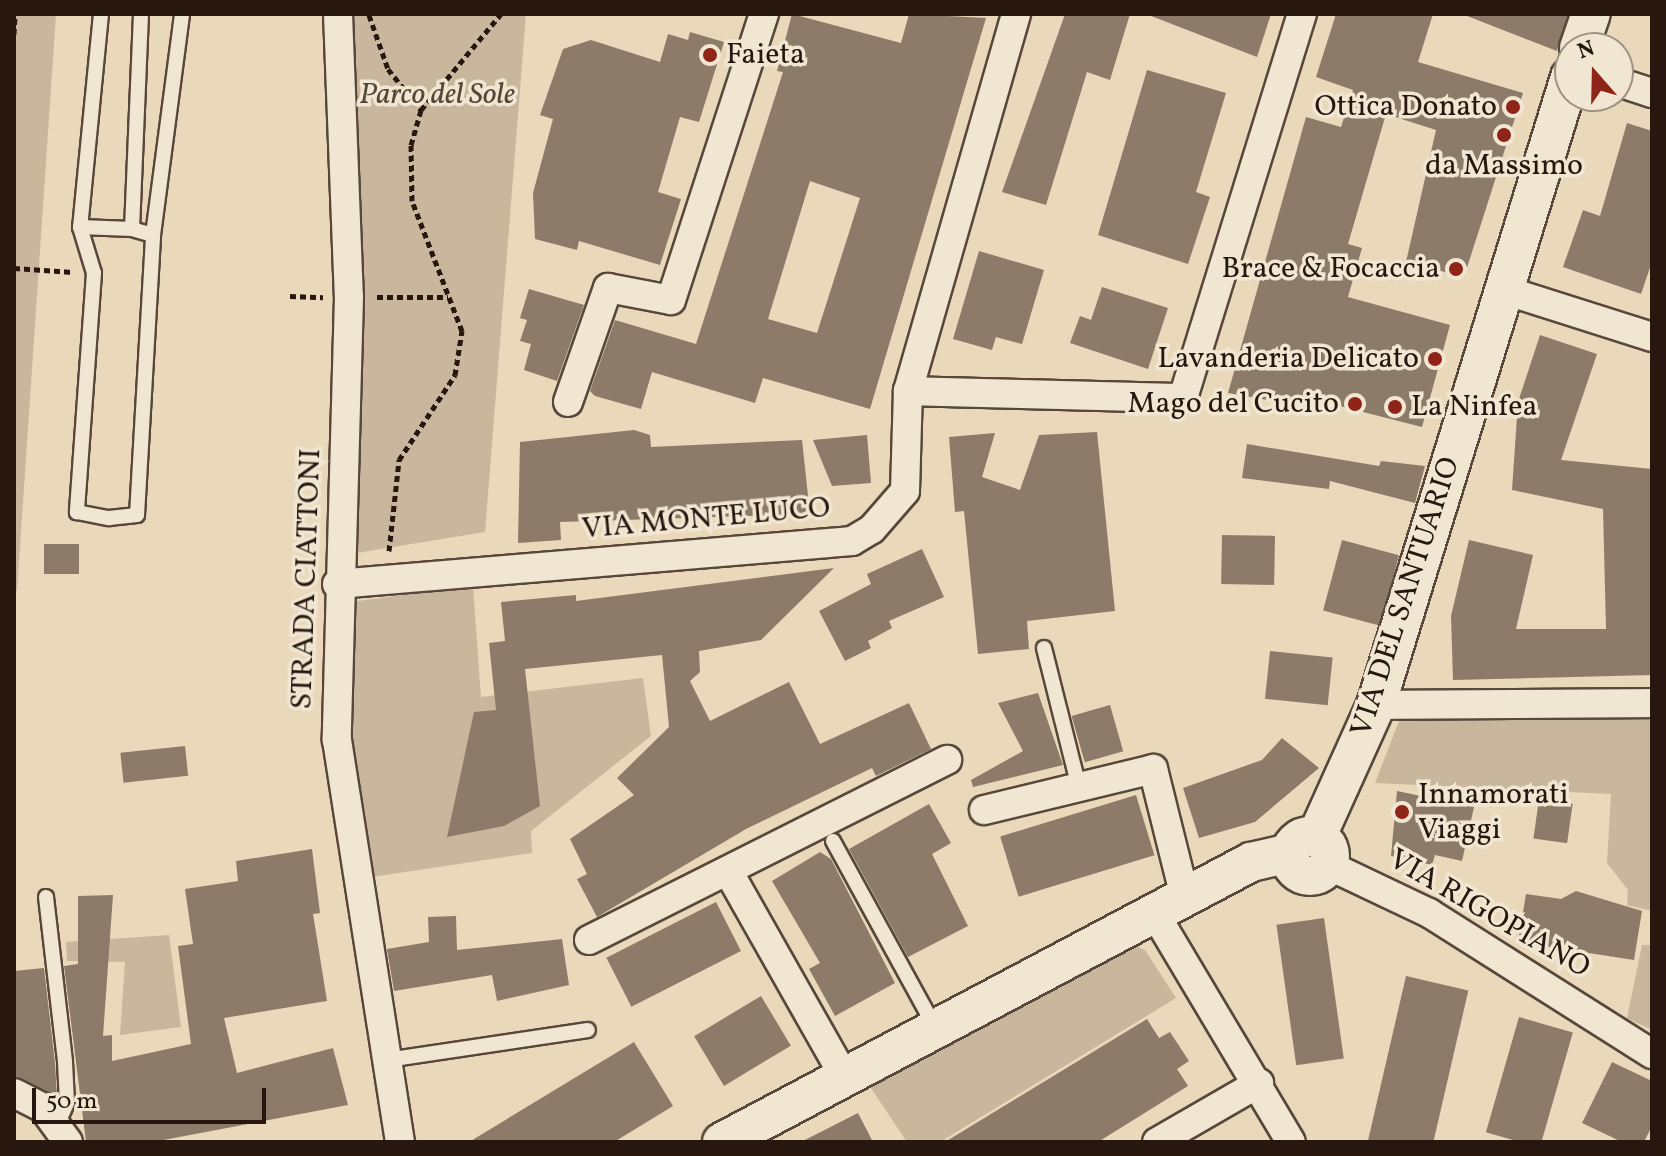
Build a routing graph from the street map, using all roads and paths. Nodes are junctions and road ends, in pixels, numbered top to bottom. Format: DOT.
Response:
graph roads {
  1 [pos="15,14"];
  2 [pos="101,14"];
  3 [pos="141,14"];
  4 [pos="182,14"];
  5 [pos="338,14"];
  6 [pos="369,14"];
  7 [pos="501,14"];
  8 [pos="764,14"];
  9 [pos="1016,14"];
  10 [pos="1302,14"];
  11 [pos="14,34"];
  12 [pos="421,110"];
  13 [pos="1559,112"];
  14 [pos="80,227"];
  15 [pos="132,229"];
  16 [pos="153,235"];
  17 [pos="14,268"];
  18 [pos="94,273"];
  19 [pos="1504,290"];
  20 [pos="290,296"];
  21 [pos="340,297"];
  22 [pos="448,297"];
  23 [pos="1652,337"];
  24 [pos="908,391"];
  25 [pos="568,402"];
  26 [pos="389,580"];
  27 [pos="337,584"];
  28 [pos="1044,648"];
  29 [pos="1652,703"];
  30 [pos="1376,705"];
  31 [pos="947,760"];
  32 [pos="1079,787"];
  33 [pos="984,810"];
  34 [pos="833,841"];
  35 [pos="1311,852"];
  36 [pos="728,871"];
  37 [pos="46,897"];
  38 [pos="1170,906"];
  39 [pos="589,940"];
  40 [pos="936,1029"];
  41 [pos="588,1030"];
  42 [pos="1652,1054"];
  43 [pos="387,1060"];
  44 [pos="845,1078"];
  45 [pos="1259,1083"];
  46 [pos="14,1093"];
  47 [pos="63,1134"];
  48 [pos="400,1142"];
  49 [pos="722,1142"];
  50 [pos="1157,1142"];
  51 [pos="1291,1142"];
  1 -- 11 [label="path"];
  2 -- 14 [label="lane"];
  3 -- 15 [label="lane"];
  4 -- 16 [label="lane"];
  5 -- 21 [label="street, STRADA CIATTONI"];
  6 -- 12 [label="path"];
  7 -- 12 [label="path"];
  8 -- 25 [label="street"];
  9 -- 24 [label="street, VIA MONTE LUCO"];
  10 -- 24 [label="street"];
  12 -- 22 [label="path"];
  13 -- 19 [label="street, VIA DEL SANTUARIO"];
  14 -- 15 [label="lane"];
  14 -- 18 [label="lane"];
  15 -- 16 [label="lane"];
  16 -- 18 [label="lane"];
  17 -- 18 [label="path"];
  19 -- 23 [label="street"];
  19 -- 30 [label="street, VIA DEL SANTUARIO"];
  20 -- 21 [label="path"];
  21 -- 22 [label="path"];
  21 -- 27 [label="street, STRADA CIATTONI"];
  22 -- 26 [label="path"];
  24 -- 26 [label="street, VIA MONTE LUCO"];
  26 -- 27 [label="street, VIA MONTE LUCO"];
  27 -- 43 [label="street, STRADA CIATTONI"];
  28 -- 32 [label="lane"];
  29 -- 30 [label="street"];
  30 -- 35 [label="street, VIA DEL SANTUARIO"];
  31 -- 36 [label="street"];
  32 -- 33 [label="street"];
  32 -- 38 [label="street"];
  34 -- 40 [label="lane"];
  35 -- 38 [label="street"];
  35 -- 42 [label="street, VIA RIGOPIANO"];
  36 -- 39 [label="street"];
  36 -- 44 [label="street"];
  37 -- 47 [label="lane"];
  38 -- 40 [label="street"];
  38 -- 45 [label="street"];
  40 -- 44 [label="street"];
  41 -- 43 [label="lane"];
  43 -- 48 [label="street, STRADA CIATTONI"];
  44 -- 49 [label="street"];
  45 -- 50 [label="street"];
  45 -- 51 [label="street"];
  46 -- 47 [label="street"];
}
